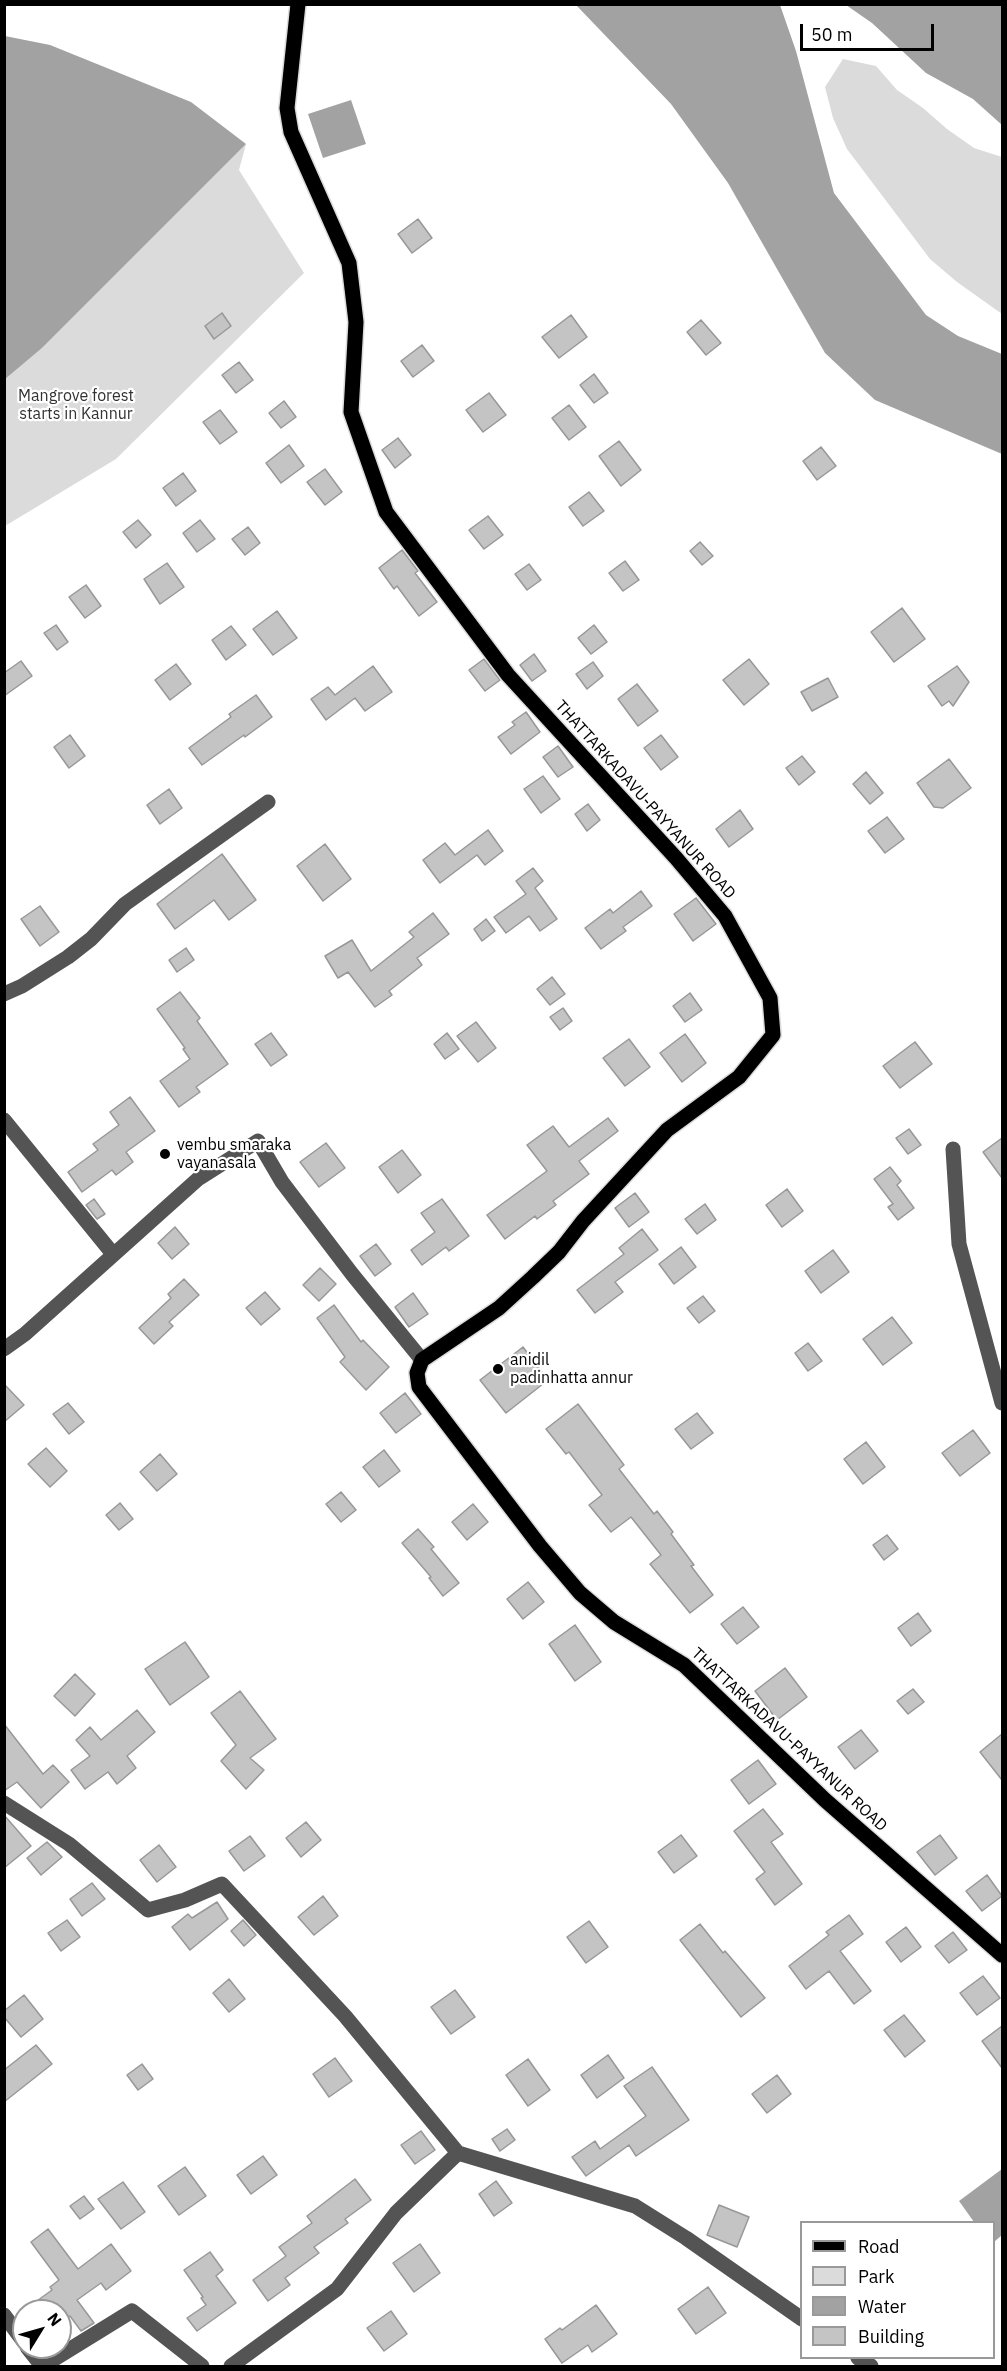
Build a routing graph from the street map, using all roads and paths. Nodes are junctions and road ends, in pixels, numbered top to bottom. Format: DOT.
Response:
graph roads {
  1 [pos="298,4"];
  2 [pos="268,802"];
  3 [pos="4,994"];
  4 [pos="4,1120"];
  5 [pos="953,1149"];
  6 [pos="113,1254"];
  7 [pos="4,1349"];
  8 [pos="422,1360"];
  9 [pos="1002,1403"];
  10 [pos="4,1803"];
  11 [pos="1002,1955"];
  12 [pos="458,2153"];
  13 [pos="800,2318"];
  14 [pos="42,2367"];
  15 [pos="202,2367"];
  16 [pos="231,2367"];
  1 -- 8 [label="main road, THATTARKADAVU-PAYYANUR ROAD"];
  2 -- 3 [label="street"];
  4 -- 6 [label="street"];
  5 -- 9 [label="street"];
  6 -- 7 [label="street"];
  6 -- 8 [label="street"];
  8 -- 11 [label="main road, THATTARKADAVU-PAYYANUR ROAD"];
  10 -- 12 [label="street"];
  12 -- 13 [label="street"];
  12 -- 16 [label="street"];
  14 -- 15 [label="street"];
}
